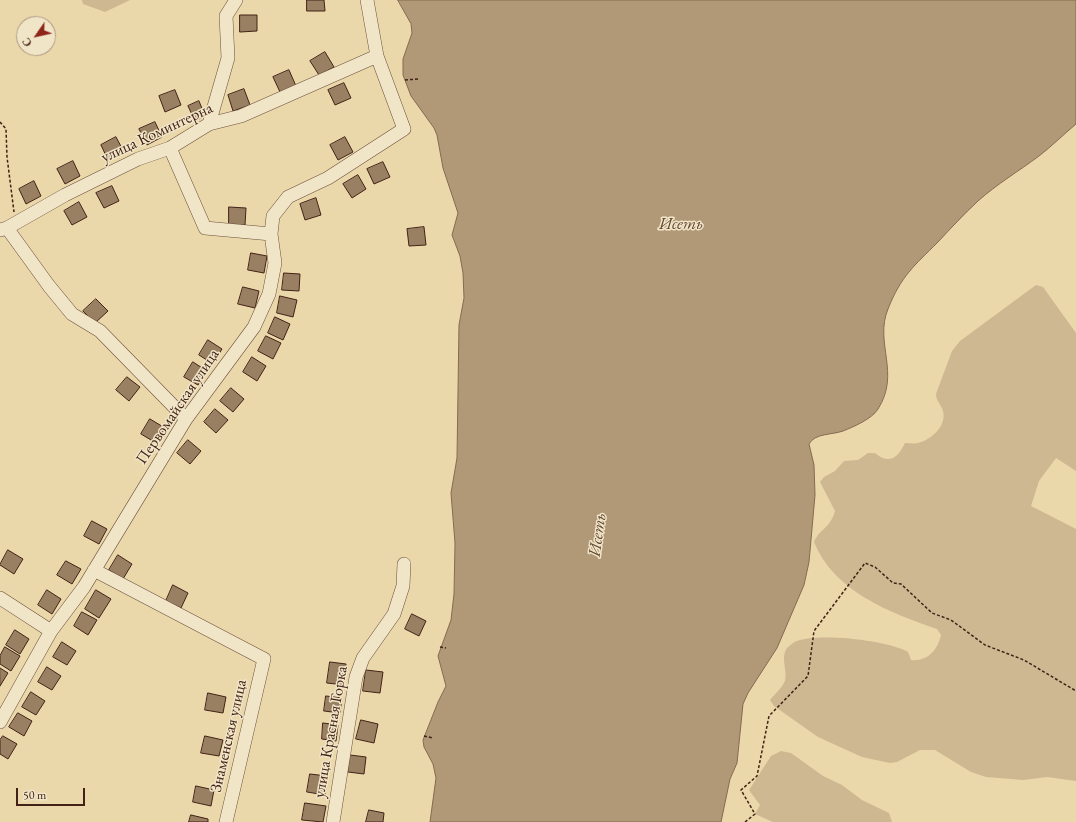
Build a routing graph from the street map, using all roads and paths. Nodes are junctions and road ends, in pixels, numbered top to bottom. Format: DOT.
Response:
graph roads {
  1 [pos="236,0"];
  2 [pos="367,0"];
  3 [pos="377,56"];
  4 [pos="418,79"];
  5 [pos="405,80"];
  6 [pos="0,122"];
  7 [pos="209,124"];
  8 [pos="170,148"];
  9 [pos="4,229"];
  10 [pos="271,234"];
  11 [pos="186,419"];
  12 [pos="404,564"];
  13 [pos="94,570"];
  14 [pos="0,598"];
  15 [pos="51,631"];
  16 [pos="440,647"];
  17 [pos="446,648"];
  18 [pos="1076,691"];
  19 [pos="0,722"];
  20 [pos="424,736"];
  21 [pos="433,738"];
  22 [pos="226,822"];
  23 [pos="333,822"];
  24 [pos="745,822"];
  1 -- 7 [label="street"];
  2 -- 3 [label="street"];
  3 -- 7 [label="street, улица Коминтерна"];
  3 -- 10 [label="street, Первомайская улица"];
  4 -- 5 [label="path"];
  6 -- 9 [label="path"];
  7 -- 8 [label="street, улица Коминтерна"];
  8 -- 9 [label="street, улица Коминтерна"];
  8 -- 10 [label="street"];
  9 -- 11 [label="street"];
  10 -- 11 [label="street, Первомайская улица"];
  11 -- 13 [label="street, Первомайская улица"];
  12 -- 23 [label="street, улица Красная Горка"];
  13 -- 15 [label="street, Первомайская улица"];
  13 -- 22 [label="street, Знаменская улица"];
  14 -- 15 [label="street"];
  15 -- 19 [label="street, Первомайская улица"];
  16 -- 17 [label="path"];
  18 -- 24 [label="path"];
  20 -- 21 [label="path"];
}
